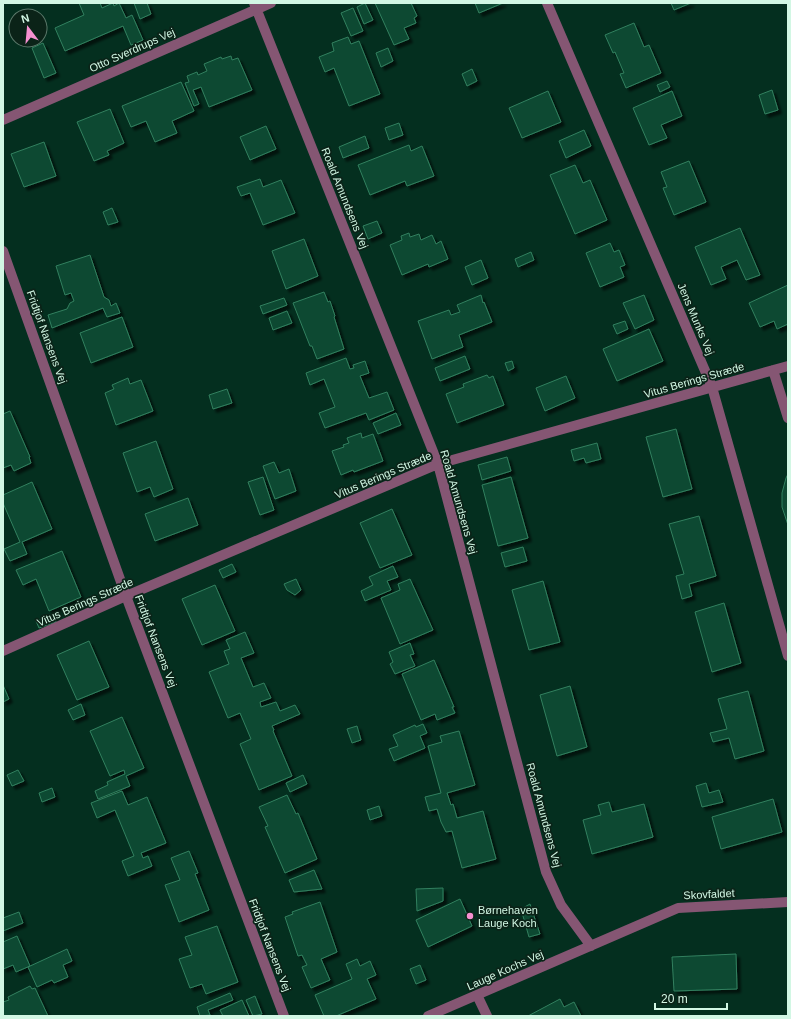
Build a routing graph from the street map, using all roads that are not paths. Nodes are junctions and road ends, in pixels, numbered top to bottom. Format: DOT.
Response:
graph roads {
  1 [pos="271,3"];
  2 [pos="547,3"];
  3 [pos="255,6"];
  4 [pos="3,120"];
  5 [pos="3,251"];
  6 [pos="788,366"];
  7 [pos="773,370"];
  8 [pos="712,387"];
  9 [pos="788,418"];
  10 [pos="438,464"];
  11 [pos="126,596"];
  12 [pos="3,651"];
  13 [pos="788,656"];
  14 [pos="788,902"];
  15 [pos="591,946"];
  16 [pos="477,995"];
  17 [pos="284,1016"];
  18 [pos="428,1016"];
  19 [pos="486,1016"];
  1 -- 3 [label="street, Otto Sverdrups Vej"];
  2 -- 8 [label="street, Jens Munks Vej"];
  3 -- 4 [label="street, Otto Sverdrups Vej"];
  3 -- 10 [label="street, Roald Amundsens Vej"];
  5 -- 11 [label="street, Fridtjof Nansens Vej"];
  6 -- 7 [label="street, Vitus Berings Stræde"];
  7 -- 8 [label="street, Vitus Berings Stræde"];
  7 -- 9 [label="street"];
  8 -- 10 [label="street, Vitus Berings Stræde"];
  8 -- 13 [label="street, Jens Munks Vej"];
  10 -- 11 [label="street, Vitus Berings Stræde"];
  10 -- 15 [label="street, Roald Amundsens Vej"];
  11 -- 12 [label="street, Vitus Berings Stræde"];
  11 -- 17 [label="street, Fridtjof Nansens Vej"];
  14 -- 15 [label="street, Skovfaldet"];
  15 -- 16 [label="street, Lauge Kochs Vej"];
  16 -- 18 [label="street, Lauge Kochs Vej"];
  16 -- 19 [label="street"];
}
